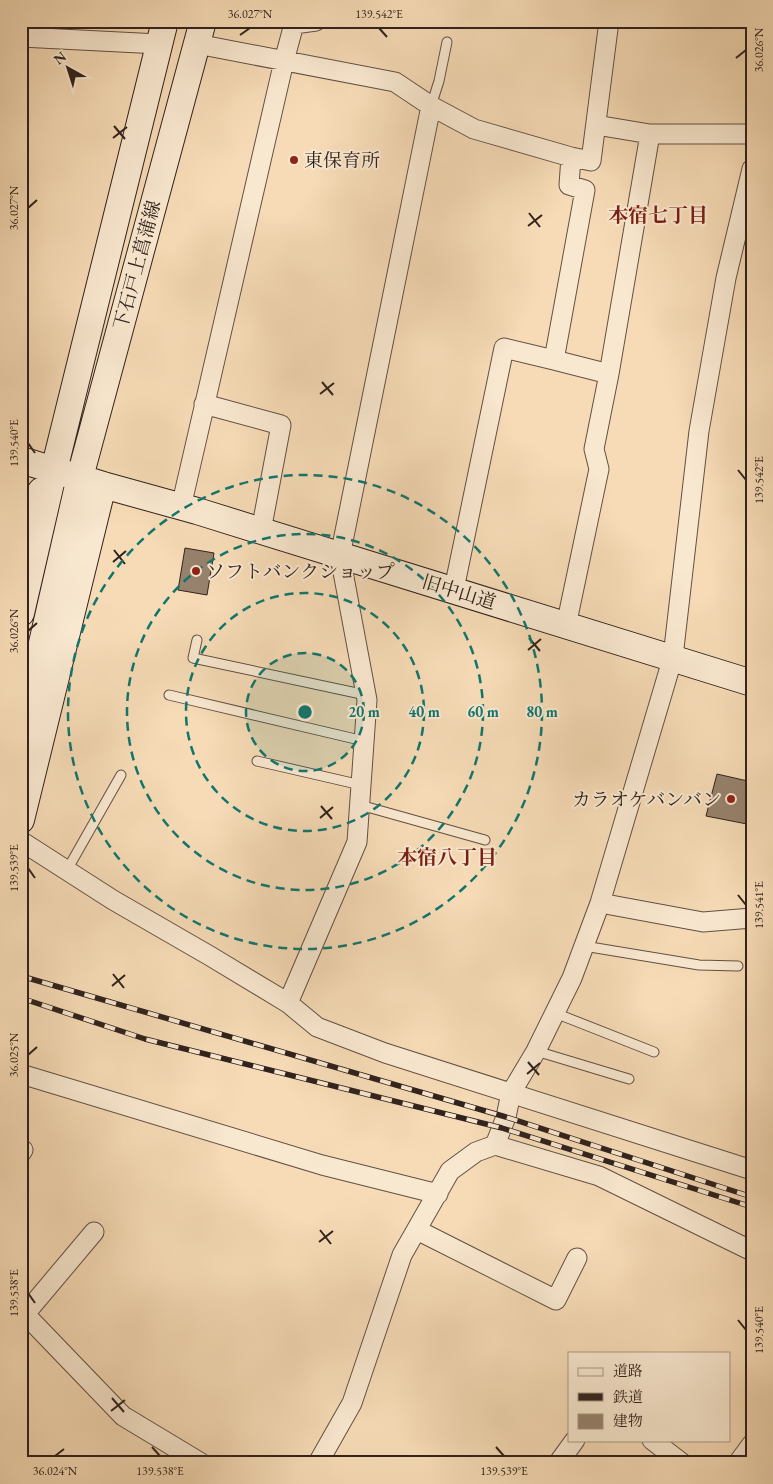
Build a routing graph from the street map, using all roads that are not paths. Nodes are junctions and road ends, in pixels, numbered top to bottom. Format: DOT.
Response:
graph roads {
  1 [pos="316,21"];
  2 [pos="609,21"];
  3 [pos="162,33"];
  4 [pos="200,33"];
  5 [pos="21,37"];
  6 [pos="447,42"];
  7 [pos="284,60"];
  8 [pos="431,106"];
  9 [pos="596,126"];
  10 [pos="650,134"];
  11 [pos="752,134"];
  12 [pos="571,157"];
  13 [pos="752,169"];
  14 [pos="554,360"];
  15 [pos="609,374"];
  16 [pos="204,404"];
  17 [pos="21,460"];
  18 [pos="54,470"];
  19 [pos="91,481"];
  20 [pos="181,507"];
  21 [pos="21,528"];
  22 [pos="261,531"];
  23 [pos="340,556"];
  24 [pos="454,590"];
  25 [pos="21,612"];
  26 [pos="566,626"];
  27 [pos="197,640"];
  28 [pos="672,657"];
  29 [pos="752,683"];
  30 [pos="366,694"];
  31 [pos="169,695"];
  32 [pos="21,736"];
  33 [pos="364,741"];
  34 [pos="258,760"];
  35 [pos="121,775"];
  36 [pos="361,785"];
  37 [pos="360,805"];
  38 [pos="21,820"];
  39 [pos="485,840"];
  40 [pos="21,841"];
  41 [pos="67,870"];
  42 [pos="600,903"];
  43 [pos="752,918"];
  44 [pos="584,946"];
  45 [pos="738,966"];
  46 [pos="288,1003"];
  47 [pos="555,1012"];
  48 [pos="536,1051"];
  49 [pos="654,1052"];
  50 [pos="21,1074"];
  51 [pos="628,1079"];
  52 [pos="511,1093"];
  53 [pos="495,1145"];
  54 [pos="752,1170"];
  55 [pos="438,1194"];
  56 [pos="416,1230"];
  57 [pos="94,1232"];
  58 [pos="752,1251"];
  59 [pos="577,1258"];
  60 [pos="23,1312"];
  61 [pos="574,1442"];
  62 [pos="655,1442"];
  63 [pos="752,1444"];
  64 [pos="202,1463"];
  65 [pos="318,1463"];
  66 [pos="560,1463"];
  67 [pos="682,1463"];
  68 [pos="738,1463"];
  1 -- 7 [label="street"];
  2 -- 9 [label="street"];
  3 -- 5 [label="street"];
  3 -- 18 [label="main road, 下石戸上菖蒲線"];
  4 -- 7 [label="street"];
  4 -- 19 [label="main road, 下石戸上菖蒲線"];
  6 -- 8 [label="lane"];
  7 -- 8 [label="street"];
  7 -- 16 [label="street"];
  8 -- 12 [label="street"];
  8 -- 23 [label="street"];
  9 -- 10 [label="street"];
  9 -- 12 [label="street"];
  10 -- 11 [label="street"];
  10 -- 15 [label="street"];
  12 -- 14 [label="street"];
  13 -- 28 [label="street"];
  14 -- 15 [label="street"];
  14 -- 24 [label="street"];
  15 -- 26 [label="street"];
  16 -- 20 [label="street"];
  16 -- 22 [label="street"];
  17 -- 18 [label="main road, 旧中山道"];
  18 -- 19 [label="main road, 旧中山道"];
  18 -- 21 [label="main road"];
  18 -- 25 [label="main road, 下石戸上菖蒲線"];
  19 -- 20 [label="main road, 旧中山道"];
  19 -- 32 [label="main road, 下石戸上菖蒲線"];
  19 -- 38 [label="main road"];
  20 -- 22 [label="main road, 旧中山道"];
  22 -- 23 [label="main road, 旧中山道"];
  23 -- 24 [label="main road, 旧中山道"];
  23 -- 30 [label="street"];
  24 -- 26 [label="main road, 旧中山道"];
  26 -- 28 [label="main road, 旧中山道"];
  27 -- 30 [label="lane"];
  28 -- 29 [label="main road, 旧中山道"];
  28 -- 42 [label="street"];
  30 -- 33 [label="street"];
  31 -- 33 [label="lane"];
  33 -- 36 [label="street"];
  34 -- 36 [label="lane"];
  35 -- 41 [label="lane"];
  36 -- 37 [label="street"];
  37 -- 39 [label="lane"];
  37 -- 46 [label="street"];
  40 -- 41 [label="street"];
  41 -- 46 [label="street"];
  42 -- 43 [label="street"];
  42 -- 44 [label="street"];
  44 -- 45 [label="lane"];
  44 -- 47 [label="street"];
  46 -- 52 [label="street"];
  47 -- 48 [label="street"];
  47 -- 49 [label="lane"];
  48 -- 51 [label="lane"];
  48 -- 52 [label="street"];
  50 -- 55 [label="street"];
  52 -- 53 [label="street"];
  52 -- 54 [label="street"];
  53 -- 55 [label="street"];
  53 -- 58 [label="street"];
  55 -- 56 [label="street"];
  56 -- 59 [label="street"];
  56 -- 65 [label="street"];
  57 -- 60 [label="street"];
  60 -- 64 [label="street"];
  61 -- 66 [label="street"];
  62 -- 67 [label="street"];
  63 -- 68 [label="street"];
}
